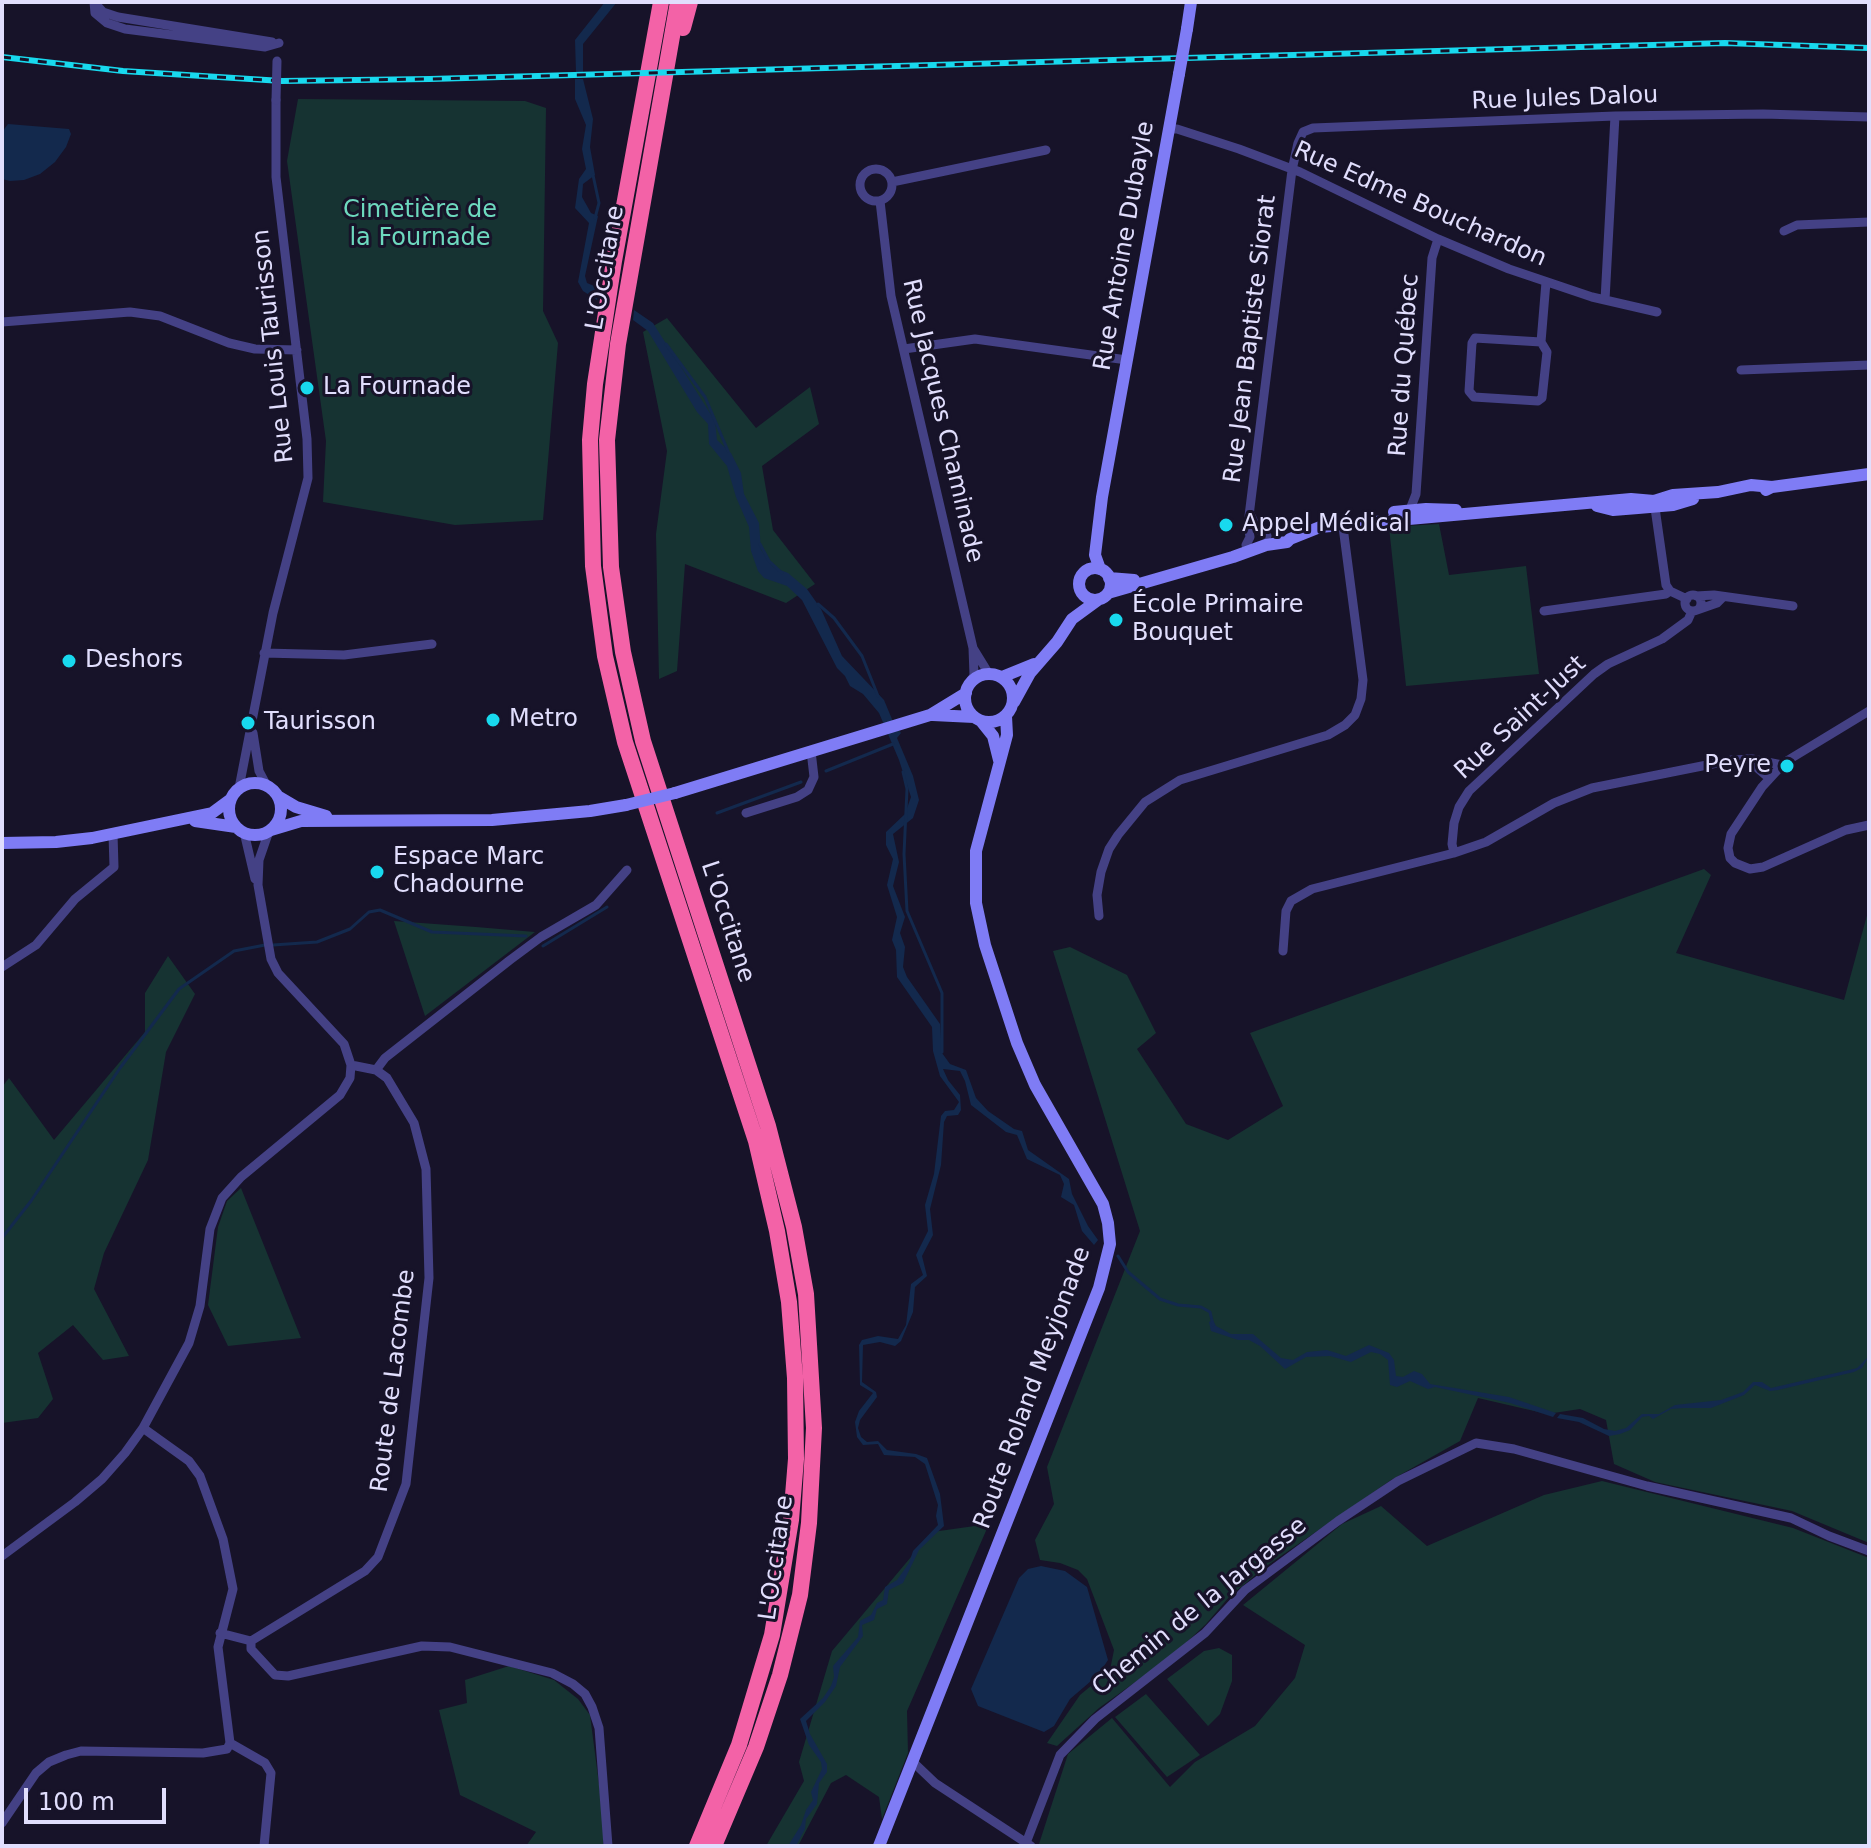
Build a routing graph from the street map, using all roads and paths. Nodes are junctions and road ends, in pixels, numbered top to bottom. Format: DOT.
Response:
graph roads {
  1 [pos="661,2"];
  2 [pos="678,2"];
  3 [pos="690,2"];
  4 [pos="1191,2"];
  5 [pos="279,43"];
  6 [pos="660,102"];
  7 [pos="1615,116"];
  8 [pos="1869,117"];
  9 [pos="1169,129"];
  10 [pos="1046,150"];
  11 [pos="1292,170"];
  12 [pos="892,182"];
  13 [pos="880,201"];
  14 [pos="1869,222"];
  15 [pos="1784,231"];
  16 [pos="1438,239"];
  17 [pos="1546,282"];
  18 [pos="1605,300"];
  19 [pos="1657,312"];
  20 [pos="2,322"];
  21 [pos="1541,342"];
  22 [pos="904,349"];
  23 [pos="297,350"];
  24 [pos="1127,360"];
  25 [pos="1869,365"];
  26 [pos="1741,370"];
  27 [pos="1869,474"];
  28 [pos="1416,494"];
  29 [pos="1102,497"];
  30 [pos="1654,504"];
  31 [pos="1250,514"];
  32 [pos="1426,514"];
  33 [pos="1409,515"];
  34 [pos="1347,526"];
  35 [pos="1267,536"];
  36 [pos="1290,539"];
  37 [pos="1246,545"];
  38 [pos="1209,559"];
  39 [pos="1168,571"];
  40 [pos="1105,574"];
  41 [pos="1663,579"];
  42 [pos="1081,582"];
  43 [pos="1670,591"];
  44 [pos="1648,595"];
  45 [pos="1103,596"];
  46 [pos="1692,597"];
  47 [pos="1722,598"];
  48 [pos="1793,606"];
  49 [pos="1695,610"];
  50 [pos="1544,611"];
  51 [pos="1074,613"];
  52 [pos="432,644"];
  53 [pos="973,648"];
  54 [pos="264,653"];
  55 [pos="1040,660"];
  56 [pos="995,675"];
  57 [pos="967,690"];
  58 [pos="1014,702"];
  59 [pos="1869,711"];
  60 [pos="930,715"];
  61 [pos="1006,716"];
  62 [pos="977,719"];
  63 [pos="253,726"];
  64 [pos="811,751"];
  65 [pos="1747,759"];
  66 [pos="999,763"];
  67 [pos="1782,765"];
  68 [pos="1769,778"];
  69 [pos="267,786"];
  70 [pos="235,794"];
  71 [pos="279,797"];
  72 [pos="746,813"];
  73 [pos="341,820"];
  74 [pos="180,821"];
  75 [pos="1869,825"];
  76 [pos="240,830"];
  77 [pos="270,830"];
  78 [pos="113,834"];
  79 [pos="2,843"];
  80 [pos="1454,853"];
  81 [pos="627,870"];
  82 [pos="258,885"];
  83 [pos="1099,916"];
  84 [pos="1283,951"];
  85 [pos="2,967"];
  86 [pos="351,1065"];
  87 [pos="376,1070"];
  88 [pos="143,1428"];
  89 [pos="1869,1551"];
  90 [pos="2,1556"];
  91 [pos="220,1633"];
  92 [pos="251,1641"];
  93 [pos="230,1743"];
  94 [pos="913,1762"];
  95 [pos="2,1823"];
  96 [pos="1028,1844"];
  97 [pos="264,1846"];
  98 [pos="608,1846"];
  99 [pos="697,1846"];
  100 [pos="714,1846"];
  101 [pos="879,1846"];
  1 -- 99 [label="highway, L'Occitane"];
  2 -- 6 [label="highway, L'Occitane"];
  3 -- 6 [label="highway"];
  4 -- 9 [label="main road, Rue Antoine Dubayle, bridge"];
  5 -- 5 [label="street"];
  5 -- 23 [label="street, Rue Louis Taurisson, bridge"];
  6 -- 100 [label="highway, L'Occitane"];
  7 -- 8 [label="street, Rue Jules Dalou"];
  7 -- 11 [label="street, Rue Jules Dalou"];
  7 -- 18 [label="street"];
  9 -- 11 [label="street, Rue Edme Bouchardon"];
  9 -- 24 [label="main road, Rue Antoine Dubayle"];
  10 -- 12 [label="street"];
  11 -- 16 [label="street, Rue Edme Bouchardon"];
  11 -- 31 [label="street, Rue Jean Baptiste Siorat"];
  12 -- 13 [label="street"];
  12 -- 13 [label="street"];
  13 -- 22 [label="street, Rue Jacques Chaminade"];
  14 -- 15 [label="street"];
  16 -- 17 [label="street, Rue Edme Bouchardon"];
  16 -- 28 [label="street, Rue du Québec"];
  17 -- 18 [label="street, Rue Edme Bouchardon"];
  17 -- 21 [label="street"];
  18 -- 19 [label="street, Rue Edme Bouchardon"];
  20 -- 23 [label="street"];
  21 -- 21 [label="street"];
  22 -- 24 [label="street"];
  22 -- 53 [label="street, Rue Jacques Chaminade"];
  23 -- 54 [label="street, Rue Louis Taurisson"];
  24 -- 29 [label="main road, Rue Antoine Dubayle"];
  25 -- 26 [label="street"];
  27 -- 30 [label="main road"];
  28 -- 32 [label="street"];
  28 -- 33 [label="street, Rue du Québec"];
  29 -- 40 [label="main road, Rue Antoine Dubayle"];
  29 -- 42 [label="main road, Rue Antoine Dubayle"];
  30 -- 32 [label="main road"];
  30 -- 41 [label="street"];
  31 -- 35 [label="street, Rue Jean Baptiste Siorat"];
  31 -- 37 [label="street, Rue Jean Baptiste Siorat"];
  32 -- 33 [label="main road"];
  33 -- 34 [label="main road"];
  34 -- 36 [label="main road"];
  34 -- 83 [label="street"];
  35 -- 36 [label="main road"];
  35 -- 37 [label="main road"];
  36 -- 38 [label="main road"];
  37 -- 38 [label="main road"];
  38 -- 39 [label="main road"];
  39 -- 40 [label="main road"];
  39 -- 45 [label="main road"];
  40 -- 42 [label="main road"];
  40 -- 45 [label="main road, Rue Antoine Dubayle"];
  41 -- 43 [label="street"];
  41 -- 44 [label="street"];
  42 -- 45 [label="main road"];
  42 -- 51 [label="main road, Rue Antoine Dubayle"];
  43 -- 44 [label="street"];
  43 -- 46 [label="street"];
  44 -- 50 [label="street"];
  45 -- 51 [label="main road, Rue Antoine Dubayle"];
  46 -- 47 [label="street"];
  46 -- 49 [label="street"];
  47 -- 48 [label="street"];
  47 -- 49 [label="street, Rue Saint-Just"];
  49 -- 80 [label="street, Rue Saint-Just"];
  51 -- 55 [label="main road, Rue Antoine Dubayle"];
  52 -- 54 [label="street"];
  53 -- 56 [label="street, Rue Jacques Chaminade"];
  53 -- 57 [label="street, Rue Jacques Chaminade"];
  54 -- 63 [label="street, Rue Louis Taurisson"];
  55 -- 56 [label="main road, Rue Antoine Dubayle"];
  55 -- 58 [label="main road, Rue Antoine Dubayle"];
  56 -- 57 [label="main road"];
  56 -- 58 [label="main road"];
  57 -- 60 [label="main road"];
  57 -- 62 [label="main road"];
  58 -- 61 [label="main road"];
  59 -- 67 [label="street"];
  60 -- 62 [label="main road"];
  60 -- 64 [label="main road"];
  61 -- 62 [label="main road"];
  61 -- 66 [label="main road, Route Roland Meyjonade"];
  62 -- 66 [label="main road"];
  63 -- 69 [label="street"];
  63 -- 70 [label="street"];
  64 -- 72 [label="street"];
  64 -- 73 [label="main road, bridge"];
  65 -- 67 [label="street"];
  65 -- 68 [label="street"];
  65 -- 80 [label="street"];
  66 -- 94 [label="main road, Route Roland Meyjonade"];
  67 -- 68 [label="street"];
  68 -- 75 [label="street"];
  69 -- 70 [label="main road"];
  69 -- 71 [label="main road"];
  70 -- 74 [label="main road"];
  70 -- 76 [label="main road"];
  71 -- 73 [label="main road"];
  71 -- 77 [label="main road"];
  73 -- 77 [label="main road"];
  74 -- 76 [label="main road"];
  74 -- 78 [label="main road"];
  76 -- 77 [label="main road"];
  76 -- 82 [label="street"];
  77 -- 82 [label="street"];
  78 -- 79 [label="main road"];
  78 -- 85 [label="street"];
  80 -- 84 [label="street"];
  81 -- 87 [label="street"];
  82 -- 86 [label="street"];
  86 -- 87 [label="street"];
  86 -- 88 [label="street"];
  87 -- 92 [label="street, Route de Lacombe"];
  88 -- 90 [label="street"];
  88 -- 91 [label="street"];
  89 -- 96 [label="street, Chemin de la Jargasse"];
  91 -- 92 [label="street"];
  91 -- 93 [label="street"];
  92 -- 98 [label="street"];
  93 -- 95 [label="street"];
  93 -- 97 [label="street"];
  94 -- 96 [label="street"];
  94 -- 101 [label="main road, Route Roland Meyjonade"];
}
